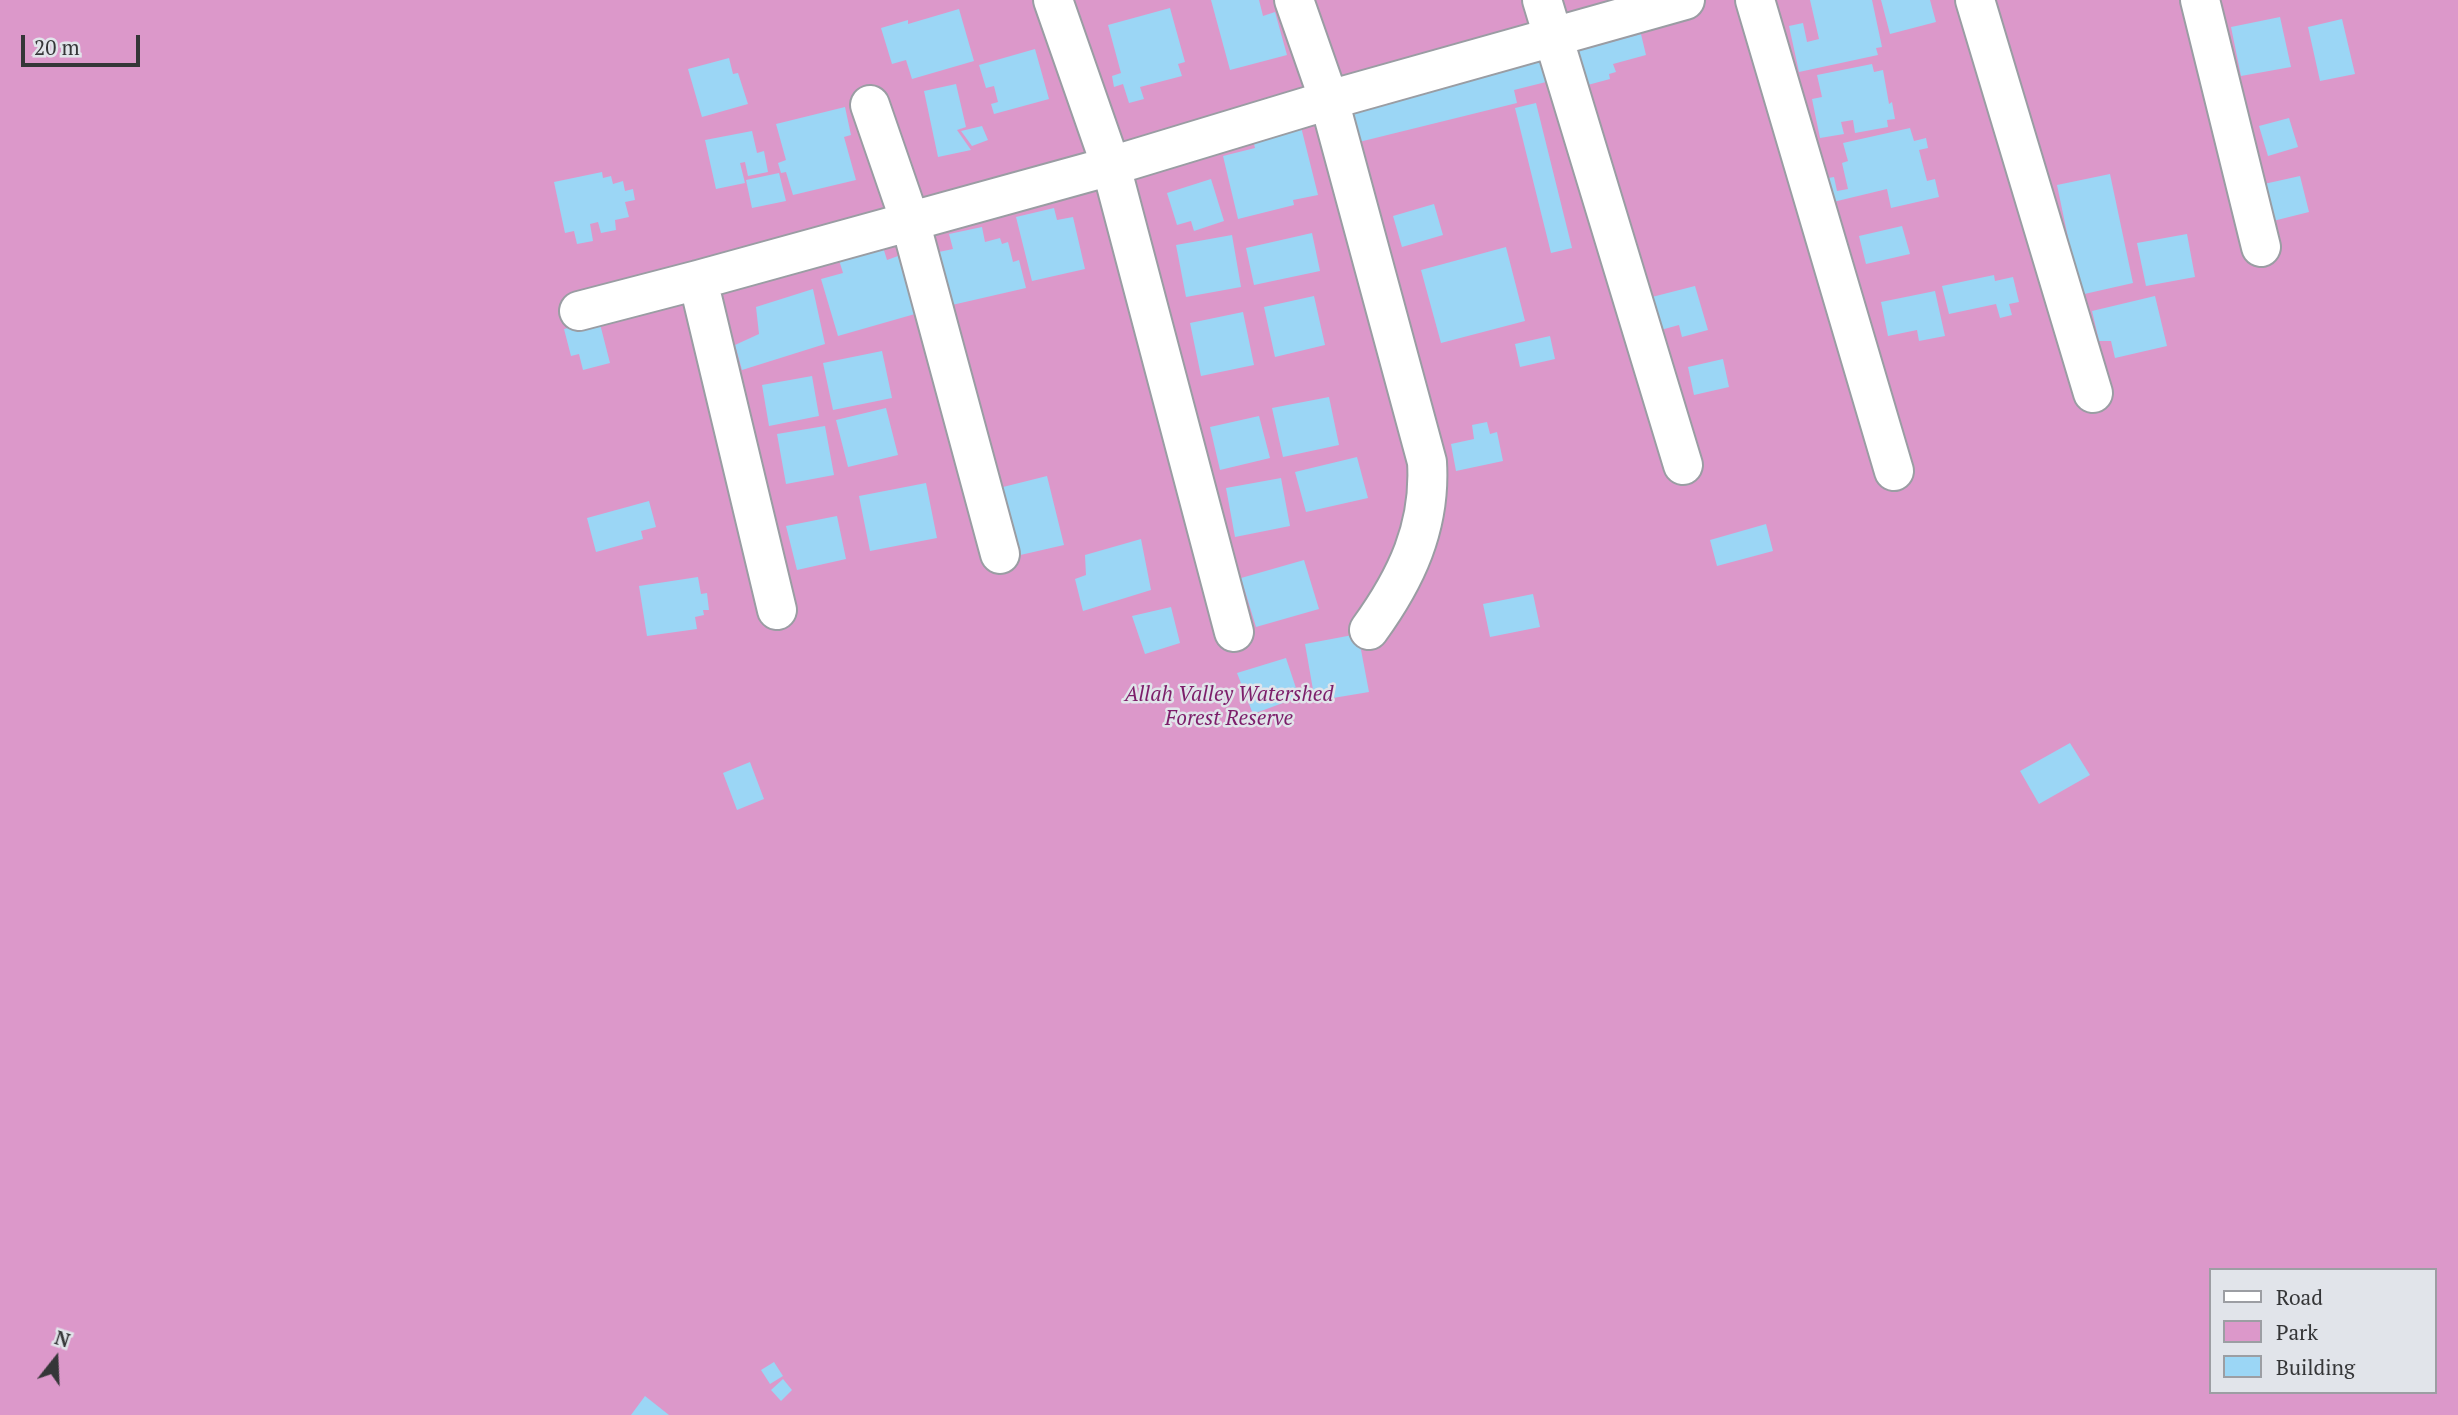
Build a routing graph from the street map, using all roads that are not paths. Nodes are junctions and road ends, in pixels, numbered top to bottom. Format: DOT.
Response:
graph roads {
  1 [pos="1053,0"];
  2 [pos="1294,0"];
  3 [pos="1542,0"];
  4 [pos="1685,0"];
  5 [pos="1755,0"];
  6 [pos="1975,0"];
  7 [pos="2200,0"];
  8 [pos="1551,37"];
  9 [pos="1329,100"];
  10 [pos="870,105"];
  11 [pos="1111,166"];
  12 [pos="910,221"];
  13 [pos="2261,247"];
  14 [pos="698,280"];
  15 [pos="579,311"];
  16 [pos="2093,393"];
  17 [pos="1683,465"];
  18 [pos="1894,471"];
  19 [pos="1000,554"];
  20 [pos="777,610"];
  21 [pos="1369,630"];
  22 [pos="1234,632"];
  1 -- 11 [label="street"];
  2 -- 9 [label="street"];
  3 -- 8 [label="street"];
  4 -- 8 [label="street"];
  5 -- 18 [label="street"];
  6 -- 16 [label="street"];
  7 -- 13 [label="street"];
  8 -- 9 [label="street"];
  8 -- 17 [label="street"];
  9 -- 11 [label="street"];
  9 -- 21 [label="street"];
  10 -- 12 [label="street"];
  11 -- 12 [label="street"];
  11 -- 22 [label="street"];
  12 -- 14 [label="street"];
  12 -- 19 [label="street"];
  14 -- 15 [label="street"];
  14 -- 20 [label="street"];
}
